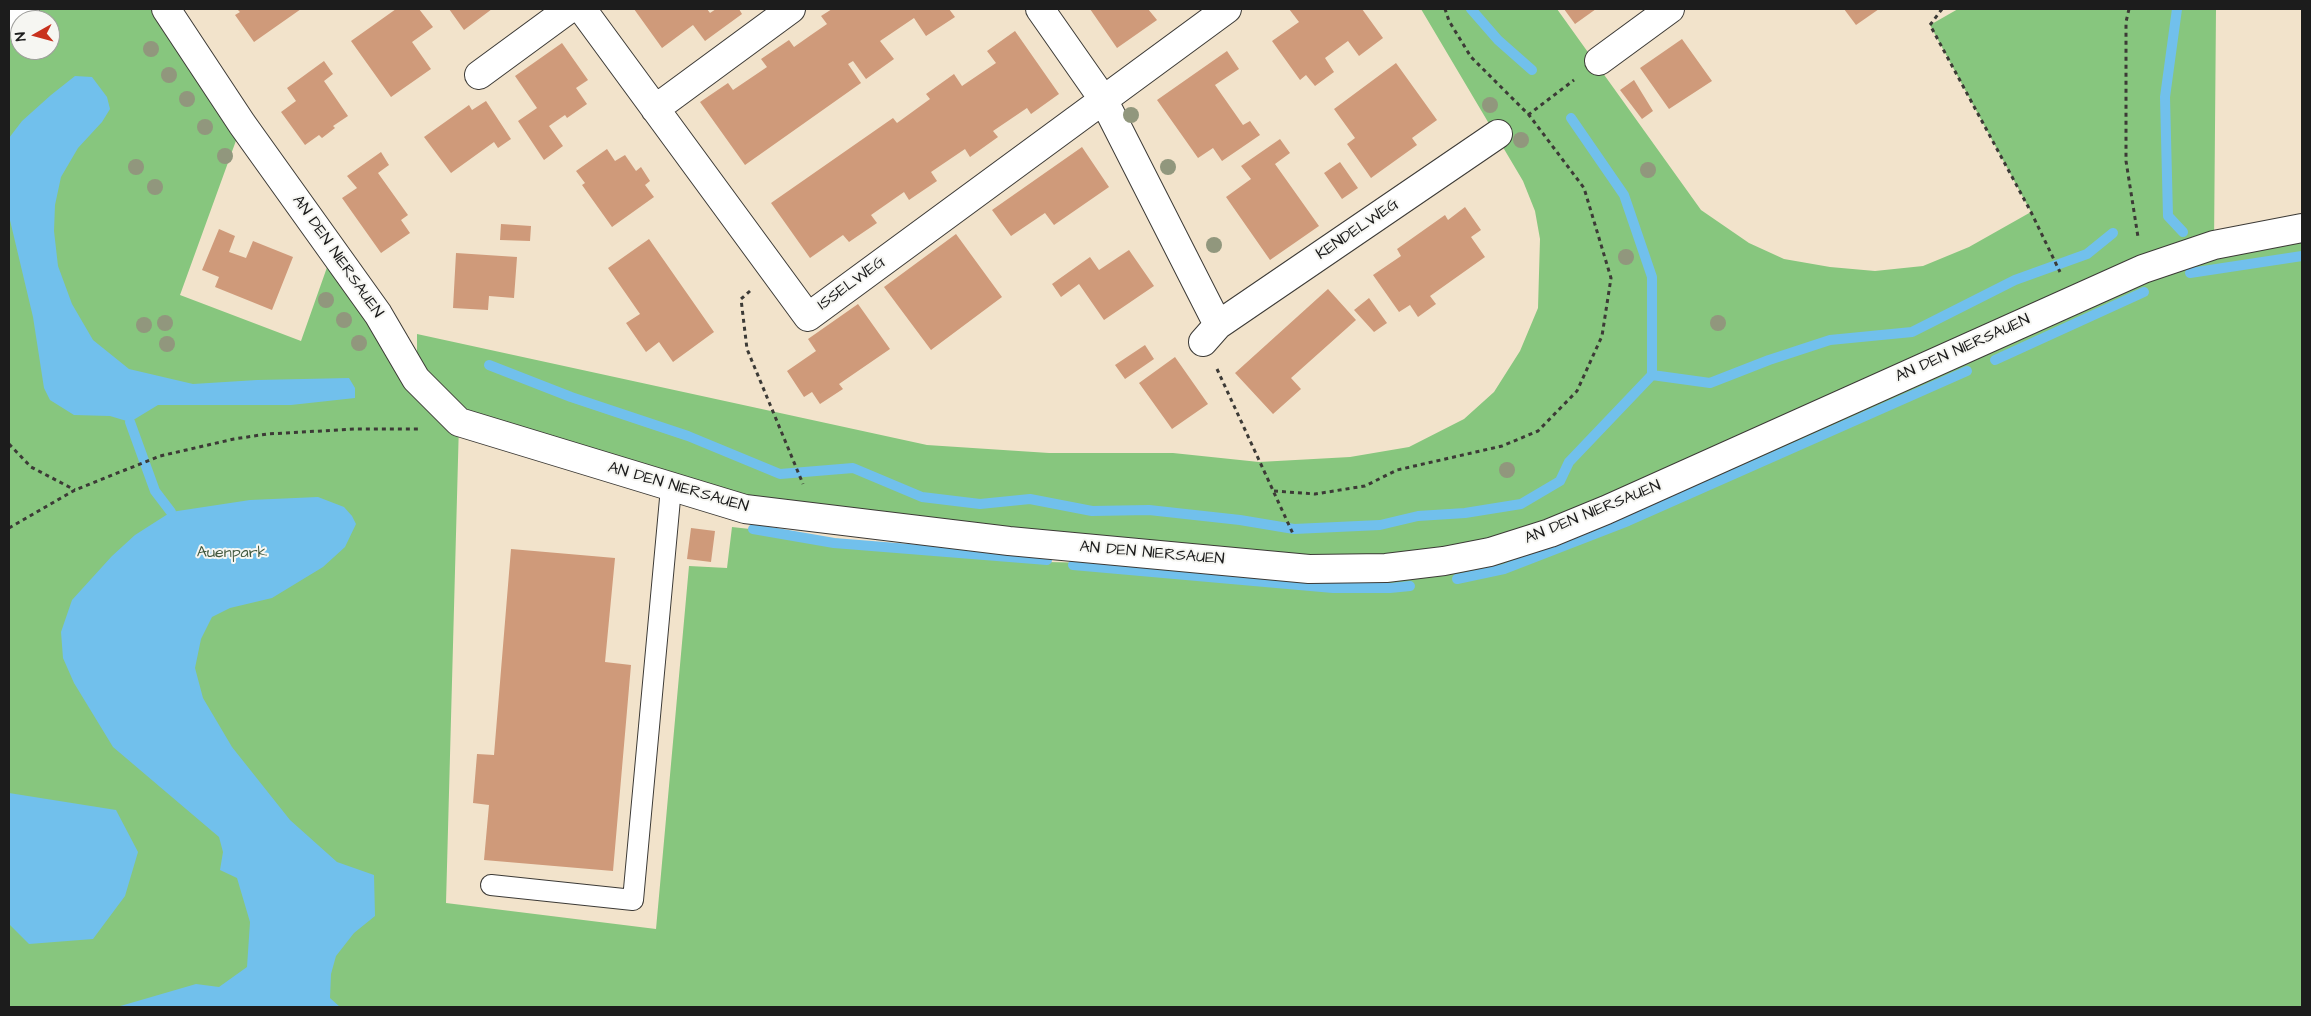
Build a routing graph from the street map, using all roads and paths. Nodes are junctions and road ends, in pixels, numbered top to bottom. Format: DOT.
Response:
graph roads {
  1 [pos="25,9"];
  2 [pos="166,9"];
  3 [pos="570,9"];
  4 [pos="582,9"];
  5 [pos="791,9"];
  6 [pos="1040,9"];
  7 [pos="1227,9"];
  8 [pos="1445,9"];
  9 [pos="1670,9"];
  10 [pos="1942,9"];
  11 [pos="2129,9"];
  12 [pos="9,19"];
  13 [pos="1599,61"];
  14 [pos="479,76"];
  15 [pos="1103,99"];
  16 [pos="655,109"];
  17 [pos="1528,115"];
  18 [pos="1498,134"];
  19 [pos="2302,228"];
  20 [pos="2143,269"];
  21 [pos="774,272"];
  22 [pos="2074,299"];
  23 [pos="1210,333"];
  24 [pos="459,422"];
  25 [pos="9,444"];
  26 [pos="671,488"];
  27 [pos="76,490"];
  28 [pos="1274,491"];
  29 [pos="817,518"];
  30 [pos="9,528"];
  31 [pos="1309,568"];
  32 [pos="491,886"];
  1 -- 12 [label="street"];
  2 -- 24 [label="street, AN DEN NIERSAUEN"];
  3 -- 14 [label="street"];
  4 -- 16 [label="street, ISSELWEG"];
  5 -- 16 [label="street"];
  6 -- 15 [label="street"];
  7 -- 15 [label="street"];
  8 -- 17 [label="path"];
  9 -- 13 [label="street"];
  10 -- 22 [label="path"];
  11 -- 20 [label="path"];
  13 -- 17 [label="path"];
  15 -- 21 [label="street, ISSELWEG"];
  15 -- 23 [label="street"];
  16 -- 21 [label="street, ISSELWEG"];
  17 -- 18 [label="path"];
  17 -- 28 [label="path"];
  18 -- 23 [label="street, KENDELWEG"];
  19 -- 20 [label="street, AN DEN NIERSAUEN"];
  20 -- 22 [label="street, AN DEN NIERSAUEN"];
  21 -- 29 [label="path"];
  22 -- 31 [label="street, AN DEN NIERSAUEN"];
  23 -- 28 [label="path"];
  24 -- 26 [label="street, AN DEN NIERSAUEN"];
  24 -- 27 [label="path"];
  25 -- 27 [label="path"];
  26 -- 29 [label="street, AN DEN NIERSAUEN"];
  26 -- 32 [label="lane"];
  27 -- 30 [label="path"];
  28 -- 31 [label="path"];
  29 -- 31 [label="street, AN DEN NIERSAUEN"];
}
